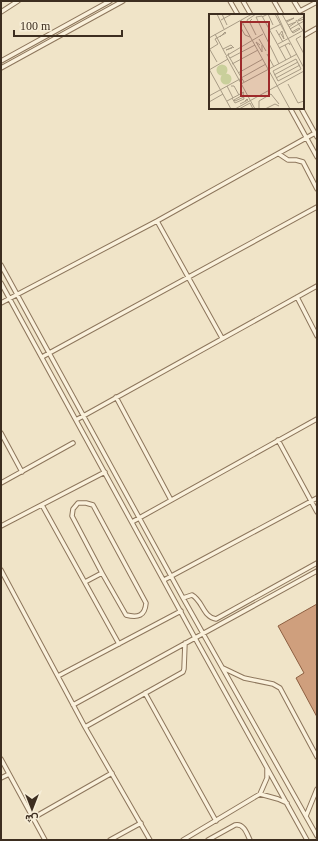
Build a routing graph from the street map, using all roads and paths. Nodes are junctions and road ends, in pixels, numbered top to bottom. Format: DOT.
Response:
graph roads {
  1 [pos="18,1"];
  2 [pos="110,1"];
  3 [pos="123,1"];
  4 [pos="230,1"];
  5 [pos="243,1"];
  6 [pos="274,1"];
  7 [pos="294,1"];
  8 [pos="317,2"];
  9 [pos="1,12"];
  10 [pos="237,14"];
  11 [pos="250,14"];
  12 [pos="281,14"];
  13 [pos="317,28"];
  14 [pos="304,35"];
  15 [pos="1,61"];
  16 [pos="1,68"];
  17 [pos="291,109"];
  18 [pos="302,109"];
  19 [pos="316,135"];
  20 [pos="306,138"];
  21 [pos="279,154"];
  22 [pos="317,157"];
  23 [pos="317,189"];
  24 [pos="317,207"];
  25 [pos="157,221"];
  26 [pos="1,265"];
  27 [pos="188,276"];
  28 [pos="1,283"];
  29 [pos="317,286"];
  30 [pos="17,295"];
  31 [pos="297,297"];
  32 [pos="10,298"];
  33 [pos="1,303"];
  34 [pos="317,336"];
  35 [pos="222,338"];
  36 [pos="49,353"];
  37 [pos="42,357"];
  38 [pos="116,397"];
  39 [pos="83,415"];
  40 [pos="317,419"];
  41 [pos="76,420"];
  42 [pos="1,433"];
  43 [pos="278,440"];
  44 [pos="73,443"];
  45 [pos="22,472"];
  46 [pos="105,472"];
  47 [pos="1,483"];
  48 [pos="317,498"];
  49 [pos="171,500"];
  50 [pos="312,501"];
  51 [pos="42,505"];
  52 [pos="317,512"];
  53 [pos="139,518"];
  54 [pos="132,522"];
  55 [pos="1,526"];
  56 [pos="317,563"];
  57 [pos="1,570"];
  58 [pos="317,571"];
  59 [pos="102,573"];
  60 [pos="172,577"];
  61 [pos="164,580"];
  62 [pos="85,582"];
  63 [pos="183,598"];
  64 [pos="181,611"];
  65 [pos="204,633"];
  66 [pos="195,638"];
  67 [pos="185,643"];
  68 [pos="119,644"];
  69 [pos="223,668"];
  70 [pos="58,676"];
  71 [pos="144,693"];
  72 [pos="73,704"];
  73 [pos="85,727"];
  74 [pos="317,756"];
  75 [pos="1,759"];
  76 [pos="267,766"];
  77 [pos="112,773"];
  78 [pos="9,774"];
  79 [pos="1,778"];
  80 [pos="317,789"];
  81 [pos="260,794"];
  82 [pos="288,804"];
  83 [pos="306,816"];
  84 [pos="33,818"];
  85 [pos="216,822"];
  86 [pos="141,823"];
  87 [pos="317,836"];
  88 [pos="45,840"];
  89 [pos="110,840"];
  90 [pos="150,840"];
  91 [pos="183,840"];
  92 [pos="208,840"];
  93 [pos="250,840"];
  94 [pos="307,840"];
  1 -- 9 [label="lane"];
  2 -- 15 [label="lane"];
  3 -- 16 [label="lane"];
  4 -- 10 [label="lane"];
  5 -- 11 [label="lane"];
  6 -- 12 [label="lane"];
  7 -- 8 [label="lane"];
  13 -- 14 [label="lane"];
  17 -- 20 [label="lane"];
  18 -- 19 [label="lane"];
  19 -- 20 [label="lane"];
  20 -- 21 [label="lane"];
  20 -- 22 [label="lane"];
  21 -- 23 [label="lane"];
  21 -- 25 [label="lane"];
  24 -- 27 [label="lane"];
  25 -- 27 [label="lane"];
  25 -- 30 [label="lane"];
  26 -- 30 [label="lane"];
  27 -- 35 [label="lane"];
  27 -- 36 [label="lane"];
  28 -- 32 [label="lane"];
  29 -- 31 [label="lane"];
  30 -- 32 [label="lane"];
  30 -- 36 [label="lane"];
  31 -- 34 [label="lane"];
  31 -- 35 [label="lane"];
  32 -- 33 [label="lane"];
  32 -- 37 [label="lane"];
  35 -- 38 [label="lane"];
  36 -- 37 [label="lane"];
  36 -- 39 [label="lane"];
  37 -- 41 [label="lane"];
  38 -- 39 [label="lane"];
  38 -- 49 [label="lane"];
  39 -- 41 [label="lane"];
  39 -- 53 [label="lane"];
  40 -- 43 [label="lane"];
  41 -- 46 [label="lane"];
  42 -- 45 [label="lane"];
  43 -- 49 [label="lane"];
  43 -- 50 [label="lane"];
  44 -- 45 [label="lane"];
  45 -- 47 [label="lane"];
  46 -- 51 [label="lane"];
  46 -- 54 [label="lane"];
  48 -- 50 [label="lane"];
  49 -- 53 [label="lane"];
  50 -- 52 [label="lane"];
  50 -- 60 [label="lane"];
  51 -- 55 [label="lane"];
  51 -- 62 [label="lane"];
  53 -- 54 [label="lane"];
  53 -- 60 [label="lane"];
  54 -- 61 [label="lane"];
  56 -- 63 [label="lane"];
  57 -- 70 [label="lane"];
  58 -- 65 [label="lane"];
  59 -- 59 [label="lane"];
  59 -- 62 [label="lane"];
  60 -- 61 [label="lane"];
  60 -- 63 [label="lane"];
  61 -- 64 [label="lane"];
  62 -- 68 [label="lane"];
  63 -- 65 [label="lane"];
  64 -- 66 [label="lane"];
  64 -- 68 [label="lane"];
  65 -- 66 [label="lane"];
  65 -- 69 [label="lane"];
  66 -- 67 [label="lane"];
  66 -- 76 [label="lane"];
  67 -- 71 [label="lane"];
  67 -- 72 [label="lane"];
  68 -- 70 [label="lane"];
  69 -- 74 [label="lane"];
  69 -- 83 [label="lane"];
  70 -- 72 [label="lane"];
  71 -- 73 [label="lane"];
  71 -- 85 [label="lane"];
  72 -- 73 [label="lane"];
  73 -- 77 [label="lane"];
  75 -- 78 [label="lane"];
  76 -- 81 [label="lane"];
  76 -- 82 [label="lane"];
  77 -- 84 [label="lane"];
  77 -- 86 [label="lane"];
  78 -- 79 [label="lane"];
  78 -- 84 [label="lane"];
  80 -- 83 [label="lane"];
  81 -- 82 [label="lane"];
  81 -- 85 [label="lane"];
  82 -- 94 [label="lane"];
  83 -- 87 [label="lane"];
  84 -- 88 [label="lane"];
  85 -- 91 [label="lane"];
  86 -- 89 [label="lane"];
  86 -- 90 [label="lane"];
  92 -- 93 [label="lane"];
}
